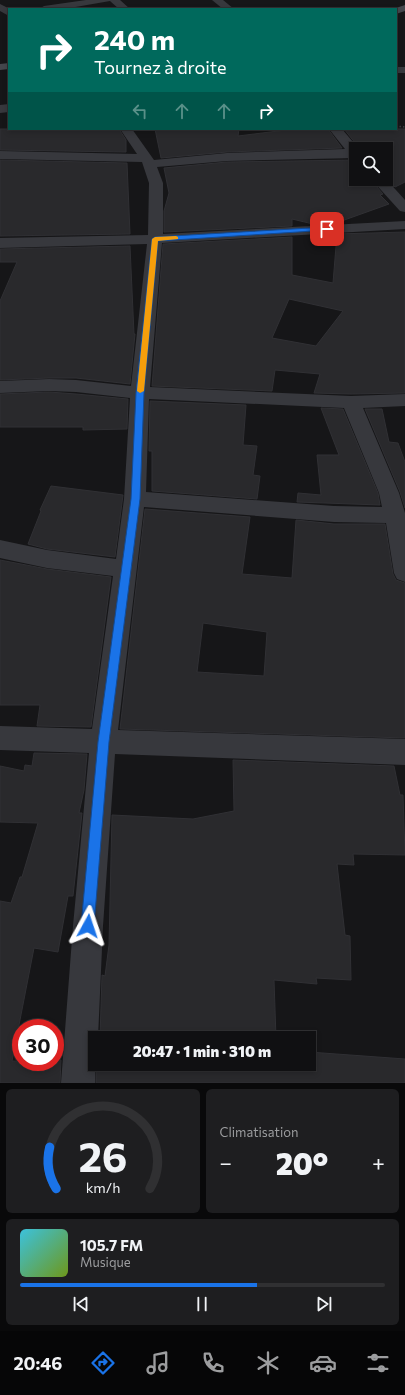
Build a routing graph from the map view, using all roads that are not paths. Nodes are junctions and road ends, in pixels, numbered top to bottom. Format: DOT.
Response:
graph roads {
  1 [pos="106,0"];
  2 [pos="114,0"];
  3 [pos="217,0"];
  4 [pos="51,8"];
  5 [pos="124,8"];
  6 [pos="228,8"];
  7 [pos="127,130"];
  8 [pos="336,130"];
  9 [pos="349,146"];
  10 [pos="349,154"];
  11 [pos="0,155"];
  12 [pos="148,161"];
  13 [pos="385,186"];
  14 [pos="405,208"];
  15 [pos="405,225"];
  16 [pos="155,239"];
  17 [pos="0,243"];
  18 [pos="0,387"];
  19 [pos="140,393"];
  20 [pos="405,400"];
  21 [pos="351,402"];
  22 [pos="135,499"];
  23 [pos="395,515"];
  24 [pos="0,549"];
  25 [pos="126,569"];
  26 [pos="405,573"];
  27 [pos="0,738"];
  28 [pos="103,742"];
  29 [pos="405,752"];
  30 [pos="78,1083"];
  1 -- 4 [label="street"];
  2 -- 5 [label="street"];
  3 -- 6 [label="street"];
  7 -- 12 [label="street"];
  8 -- 9 [label="street"];
  10 -- 12 [label="street"];
  11 -- 12 [label="street"];
  12 -- 16 [label="street"];
  13 -- 14 [label="street"];
  15 -- 16 [label="street"];
  16 -- 17 [label="street"];
  16 -- 19 [label="street"];
  18 -- 19 [label="street"];
  19 -- 21 [label="street"];
  19 -- 22 [label="street"];
  20 -- 21 [label="street"];
  21 -- 23 [label="street"];
  22 -- 23 [label="street"];
  22 -- 25 [label="street"];
  23 -- 26 [label="street"];
  24 -- 25 [label="street"];
  25 -- 28 [label="street"];
  27 -- 28 [label="street"];
  28 -- 29 [label="street"];
  28 -- 30 [label="street"];
}
